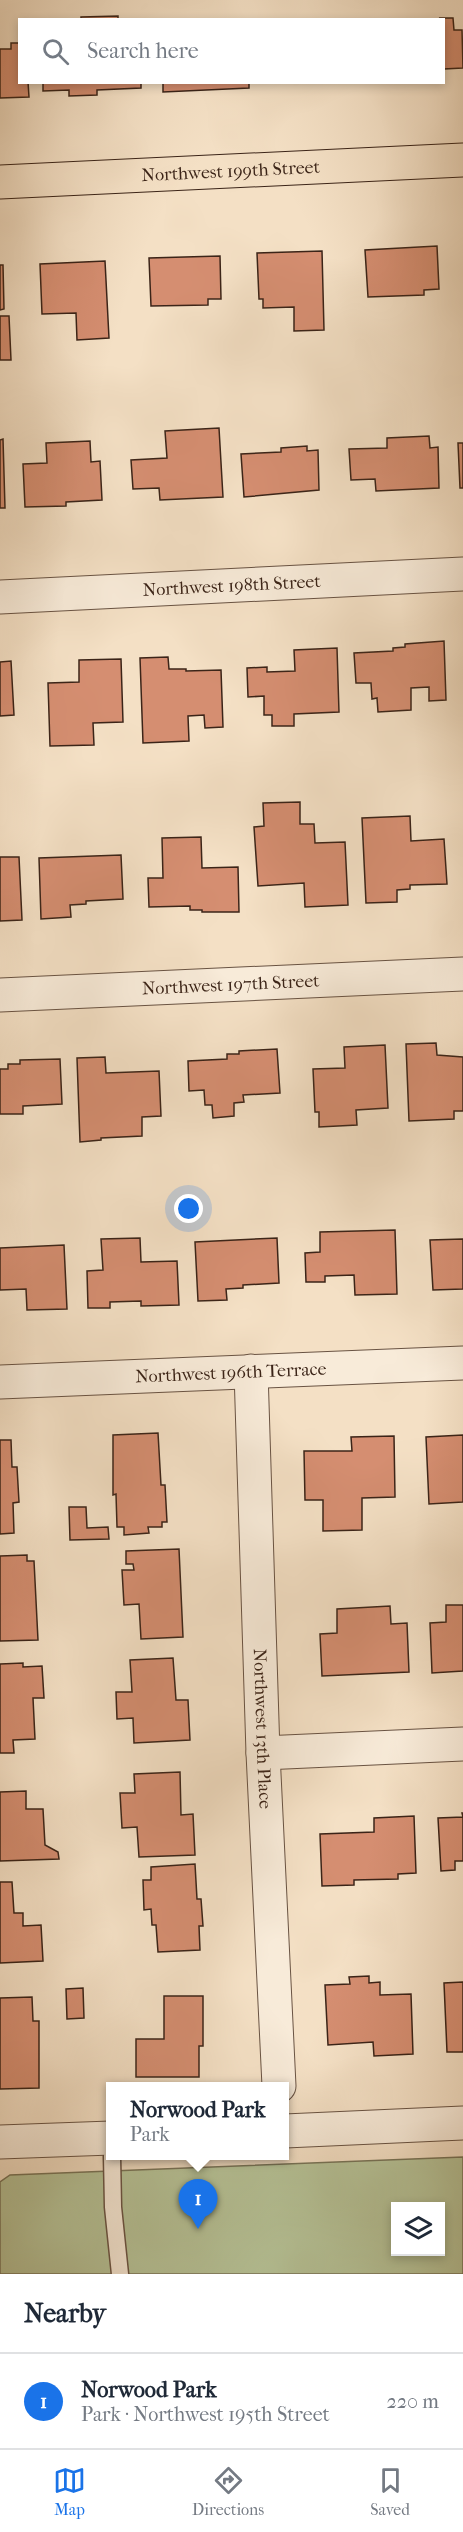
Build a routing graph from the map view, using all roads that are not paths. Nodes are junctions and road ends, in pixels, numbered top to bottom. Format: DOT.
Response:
graph roads {
  1 [pos="463,160"];
  2 [pos="0,182"];
  3 [pos="463,574"];
  4 [pos="0,597"];
  5 [pos="463,974"];
  6 [pos="0,995"];
  7 [pos="463,1363"];
  8 [pos="251,1371"];
  9 [pos="0,1382"];
  10 [pos="463,1744"];
  11 [pos="264,1753"];
  12 [pos="279,2082"];
  13 [pos="463,2123"];
  14 [pos="289,2132"];
  15 [pos="106,2138"];
  16 [pos="0,2142"];
  17 [pos="112,2160"];
  18 [pos="120,2274"];
  1 -- 2 [label="main road, Northwest 199th Street"];
  3 -- 4 [label="street, Northwest 198th Street"];
  5 -- 6 [label="street, Northwest 197th Street"];
  7 -- 8 [label="street, Northwest 196th Terrace"];
  8 -- 9 [label="street, Northwest 196th Terrace"];
  8 -- 11 [label="street, Northwest 13th Place"];
  10 -- 11 [label="street"];
  11 -- 12 [label="street, Northwest 13th Place"];
  13 -- 14 [label="street"];
  15 -- 16 [label="street"];
  17 -- 18 [label="lane"];
}
